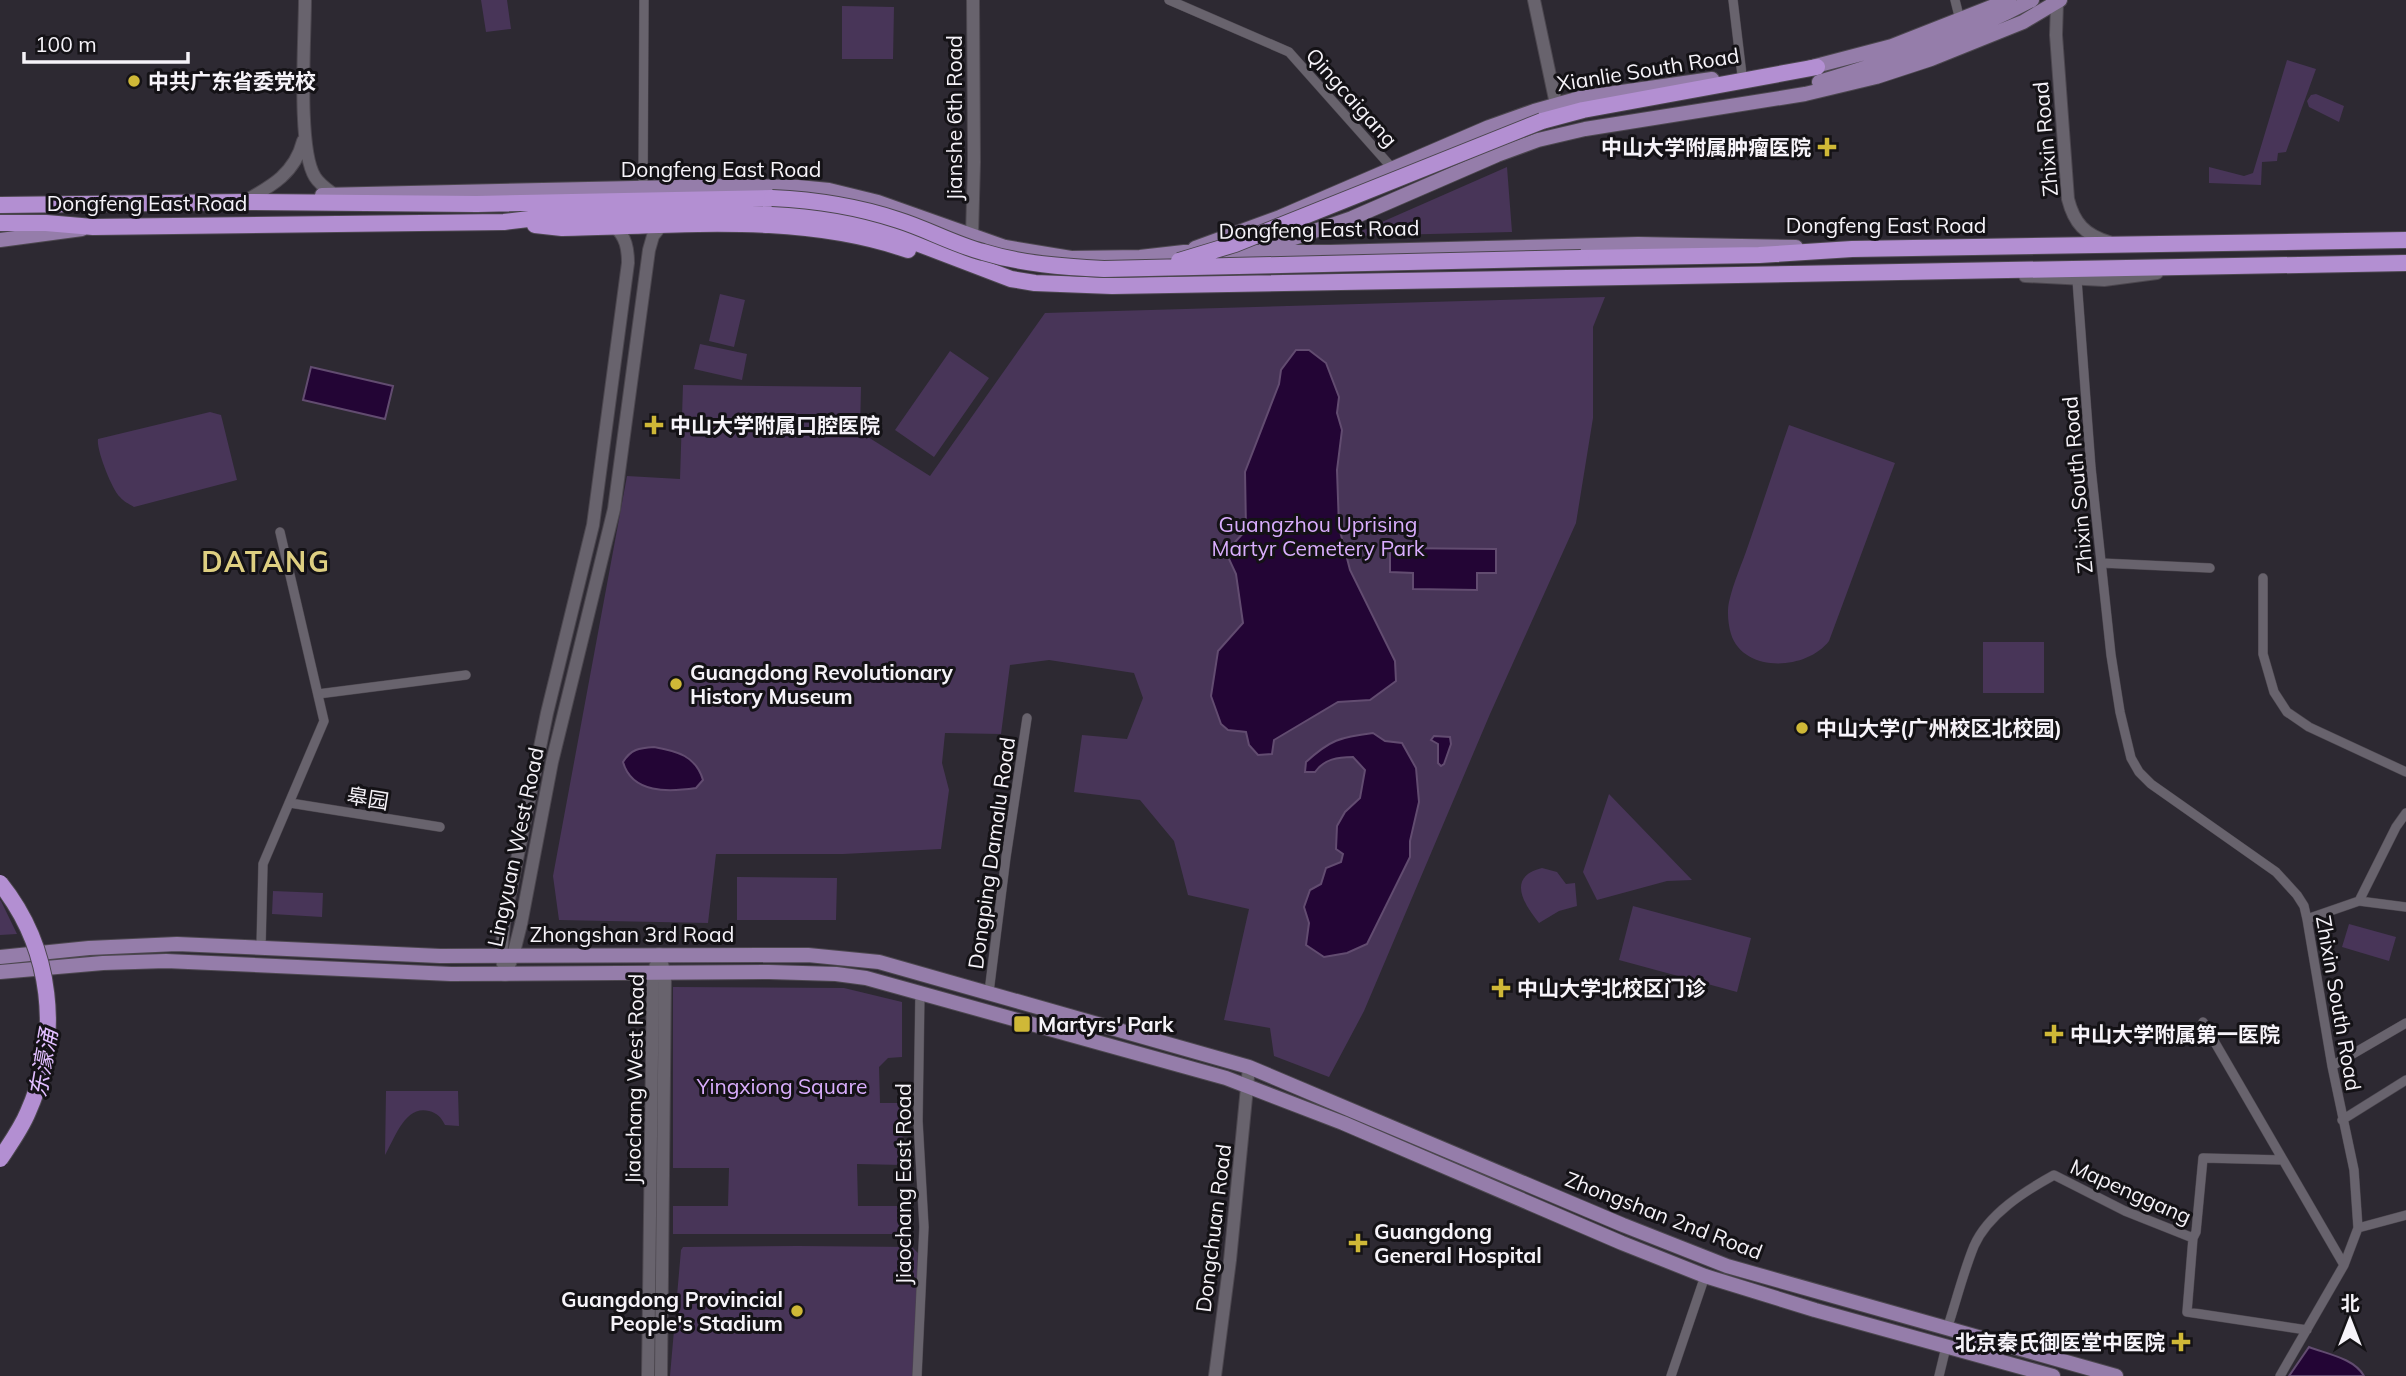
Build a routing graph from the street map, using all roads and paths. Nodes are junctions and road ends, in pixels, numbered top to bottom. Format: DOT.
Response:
graph roads {
  1 [pos="305,0"];
  2 [pos="644,0"];
  3 [pos="974,0"];
  4 [pos="1169,0"];
  5 [pos="1534,0"];
  6 [pos="1733,0"];
  7 [pos="1955,0"];
  8 [pos="2009,0"];
  9 [pos="2032,0"];
  10 [pos="2062,1"];
  11 [pos="1960,20"];
  12 [pos="1816,67"];
  13 [pos="1742,75"];
  14 [pos="1758,101"];
  15 [pos="1556,104"];
  16 [pos="304,138"];
  17 [pos="1393,169"];
  18 [pos="1351,187"];
  19 [pos="643,188"];
  20 [pos="335,195"];
  21 [pos="244,202"];
  22 [pos="0,205"];
  23 [pos="1364,212"];
  24 [pos="504,222"];
  25 [pos="0,223"];
  26 [pos="661,226"];
  27 [pos="615,227"];
  28 [pos="93,228"];
  29 [pos="0,232"];
  30 [pos="972,236"];
  31 [pos="0,240"];
  32 [pos="2406,240"];
  33 [pos="2119,245"];
  34 [pos="1852,249"];
  35 [pos="1184,252"];
  36 [pos="1251,253"];
  37 [pos="628,259"];
  38 [pos="648,260"];
  39 [pos="2406,263"];
  40 [pos="2187,265"];
  41 [pos="1154,267"];
  42 [pos="1955,270"];
  43 [pos="997,274"];
  44 [pos="2077,280"];
  45 [pos="1136,285"];
  46 [pos="1257,285"];
  47 [pos="614,509"];
  48 [pos="594,518"];
  49 [pos="280,532"];
  50 [pos="2101,563"];
  51 [pos="2210,568"];
  52 [pos="2263,578"];
  53 [pos="466,675"];
  54 [pos="318,694"];
  55 [pos="1027,718"];
  56 [pos="2406,772"];
  57 [pos="290,803"];
  58 [pos="2406,813"];
  59 [pos="440,827"];
  60 [pos="0,883"];
  61 [pos="0,891"];
  62 [pos="2359,901"];
  63 [pos="2406,907"];
  64 [pos="2307,919"];
  65 [pos="261,947"];
  66 [pos="659,954"];
  67 [pos="507,956"];
  68 [pos="0,957"];
  69 [pos="55,959"];
  70 [pos="27,962"];
  71 [pos="0,972"];
  72 [pos="659,974"];
  73 [pos="505,975"];
  74 [pos="920,991"];
  75 [pos="989,992"];
  76 [pos="2203,1021"];
  77 [pos="2406,1023"];
  78 [pos="2332,1066"];
  79 [pos="1249,1067"];
  80 [pos="2406,1080"];
  81 [pos="1247,1085"];
  82 [pos="2342,1119"];
  83 [pos="0,1157"];
  84 [pos="2283,1160"];
  85 [pos="2406,1215"];
  86 [pos="2358,1228"];
  87 [pos="2193,1238"];
  88 [pos="1668,1244"];
  89 [pos="1663,1260"];
  90 [pos="2344,1265"];
  91 [pos="1705,1276"];
  92 [pos="1947,1329"];
  93 [pos="2307,1330"];
  94 [pos="1946,1347"];
  95 [pos="648,1376"];
  96 [pos="661,1376"];
  97 [pos="917,1376"];
  98 [pos="1215,1376"];
  99 [pos="1671,1376"];
  100 [pos="1938,1376"];
  101 [pos="2053,1376"];
  102 [pos="2116,1376"];
  103 [pos="2280,1376"];
  1 -- 16 [label="street"];
  2 -- 19 [label="street"];
  3 -- 30 [label="street, Jianshe 6th Road"];
  4 -- 17 [label="street, Qingcaigang"];
  5 -- 15 [label="street"];
  6 -- 13 [label="street"];
  7 -- 11 [label="street"];
  8 -- 11 [label="main road, Xianlie South Road"];
  9 -- 14 [label="main road"];
  10 -- 14 [label="main road"];
  10 -- 33 [label="street, Zhixin Road"];
  11 -- 12 [label="main road, Xianlie South Road"];
  12 -- 13 [label="main road, Xianlie South Road"];
  12 -- 41 [label="highway, bridge"];
  13 -- 15 [label="main road, Xianlie South Road"];
  14 -- 23 [label="main road"];
  15 -- 17 [label="main road, Xianlie South Road"];
  16 -- 20 [label="street"];
  16 -- 21 [label="street"];
  17 -- 18 [label="main road, Xianlie South Road"];
  18 -- 23 [label="main road"];
  18 -- 35 [label="main road, Xianlie South Road"];
  19 -- 20 [label="main road, Dongfeng East Road"];
  19 -- 30 [label="main road, Dongfeng East Road"];
  20 -- 21 [label="main road, Dongfeng East Road"];
  21 -- 22 [label="highway, Dongfeng East Road"];
  21 -- 41 [label="highway, Dongfeng East Road, bridge"];
  23 -- 36 [label="main road"];
  24 -- 27 [label="highway, Dongfeng East Road"];
  24 -- 28 [label="highway, Dongfeng East Road"];
  24 -- 43 [label="highway, Dongfeng East Road"];
  25 -- 28 [label="highway, Dongfeng East Road"];
  26 -- 27 [label="highway, Dongfeng East Road"];
  26 -- 38 [label="street, Lingyuan West Road"];
  26 -- 46 [label="highway, Dongfeng East Road"];
  27 -- 37 [label="street, Lingyuan West Road"];
  28 -- 29 [label="highway"];
  28 -- 31 [label="main road"];
  30 -- 35 [label="main road, Dongfeng East Road"];
  30 -- 43 [label="street"];
  32 -- 33 [label="highway, Dongfeng East Road"];
  33 -- 34 [label="highway, Dongfeng East Road"];
  34 -- 36 [label="main road, Dongfeng East Road"];
  34 -- 41 [label="highway, bridge"];
  35 -- 36 [label="main road, Dongfeng East Road"];
  36 -- 45 [label="main road"];
  37 -- 38 [label="street"];
  37 -- 48 [label="street, Lingyuan West Road"];
  38 -- 47 [label="street, Lingyuan West Road"];
  39 -- 40 [label="highway, Dongfeng East Road"];
  40 -- 42 [label="highway, Dongfeng East Road"];
  40 -- 44 [label="street"];
  42 -- 44 [label="street"];
  42 -- 46 [label="highway, Dongfeng East Road"];
  43 -- 45 [label="highway, Dongfeng East Road"];
  44 -- 50 [label="street, Zhixin South Road"];
  45 -- 46 [label="highway, Dongfeng East Road"];
  47 -- 48 [label="street"];
  47 -- 67 [label="street, Lingyuan West Road"];
  48 -- 67 [label="street, Lingyuan West Road"];
  49 -- 54 [label="street"];
  50 -- 51 [label="street"];
  50 -- 64 [label="street, Zhixin South Road"];
  52 -- 56 [label="street"];
  53 -- 54 [label="street"];
  54 -- 57 [label="street"];
  55 -- 75 [label="street, Dongping Damalu Road"];
  57 -- 59 [label="street, 皋园"];
  57 -- 65 [label="street"];
  58 -- 62 [label="street"];
  60 -- 83 [label="highway, bridge"];
  61 -- 83 [label="highway, bridge"];
  62 -- 63 [label="street"];
  62 -- 64 [label="street"];
  64 -- 78 [label="street, Zhixin South Road"];
  65 -- 67 [label="main road, Zhongshan 3rd Road"];
  65 -- 69 [label="main road, Zhongshan 3rd Road"];
  66 -- 67 [label="main road, Zhongshan 3rd Road"];
  66 -- 72 [label="street, Jiaochang West Road"];
  66 -- 75 [label="main road, Zhongshan 3rd Road"];
  67 -- 73 [label="street, Lingyuan West Road"];
  68 -- 70 [label="main road, Zhongshan 3rd Road"];
  69 -- 70 [label="main road, Zhongshan 3rd Road"];
  69 -- 73 [label="main road, Zhongshan 3rd Road"];
  70 -- 71 [label="main road, Zhongshan 3rd Road"];
  72 -- 73 [label="main road, Zhongshan 3rd Road"];
  72 -- 74 [label="main road, Zhongshan 3rd Road"];
  72 -- 95 [label="street, Jiaochang West Road"];
  72 -- 96 [label="street, Jiaochang West Road"];
  74 -- 81 [label="main road, Zhongshan 3rd Road"];
  74 -- 97 [label="street, Jiaochang East Road"];
  75 -- 79 [label="main road, Zhongshan 3rd Road"];
  76 -- 84 [label="street"];
  77 -- 78 [label="street"];
  78 -- 82 [label="street, Zhixin South Road"];
  79 -- 81 [label="street, Dongchuan Road"];
  79 -- 88 [label="main road, Zhongshan 2nd Road"];
  80 -- 82 [label="street"];
  81 -- 89 [label="main road, Zhongshan 2nd Road"];
  81 -- 98 [label="street, Dongchuan Road"];
  82 -- 86 [label="street, Zhixin South Road"];
  84 -- 87 [label="street"];
  84 -- 90 [label="street"];
  85 -- 86 [label="street"];
  86 -- 90 [label="street, Zhixin South Road"];
  87 -- 92 [label="street, Mapenggang"];
  87 -- 93 [label="street, Mapenggang"];
  88 -- 89 [label="street"];
  88 -- 92 [label="main road, Zhongshan 2nd Road"];
  89 -- 91 [label="main road, Zhongshan 2nd Road"];
  90 -- 93 [label="street, Zhixin South Road"];
  91 -- 94 [label="main road, Zhongshan 2nd Road"];
  91 -- 99 [label="street"];
  92 -- 102 [label="main road, Zhongshan 2nd Road"];
  93 -- 103 [label="street, Zhixin South Road"];
  94 -- 100 [label="street"];
  94 -- 101 [label="main road, Zhongshan 2nd Road"];
}
